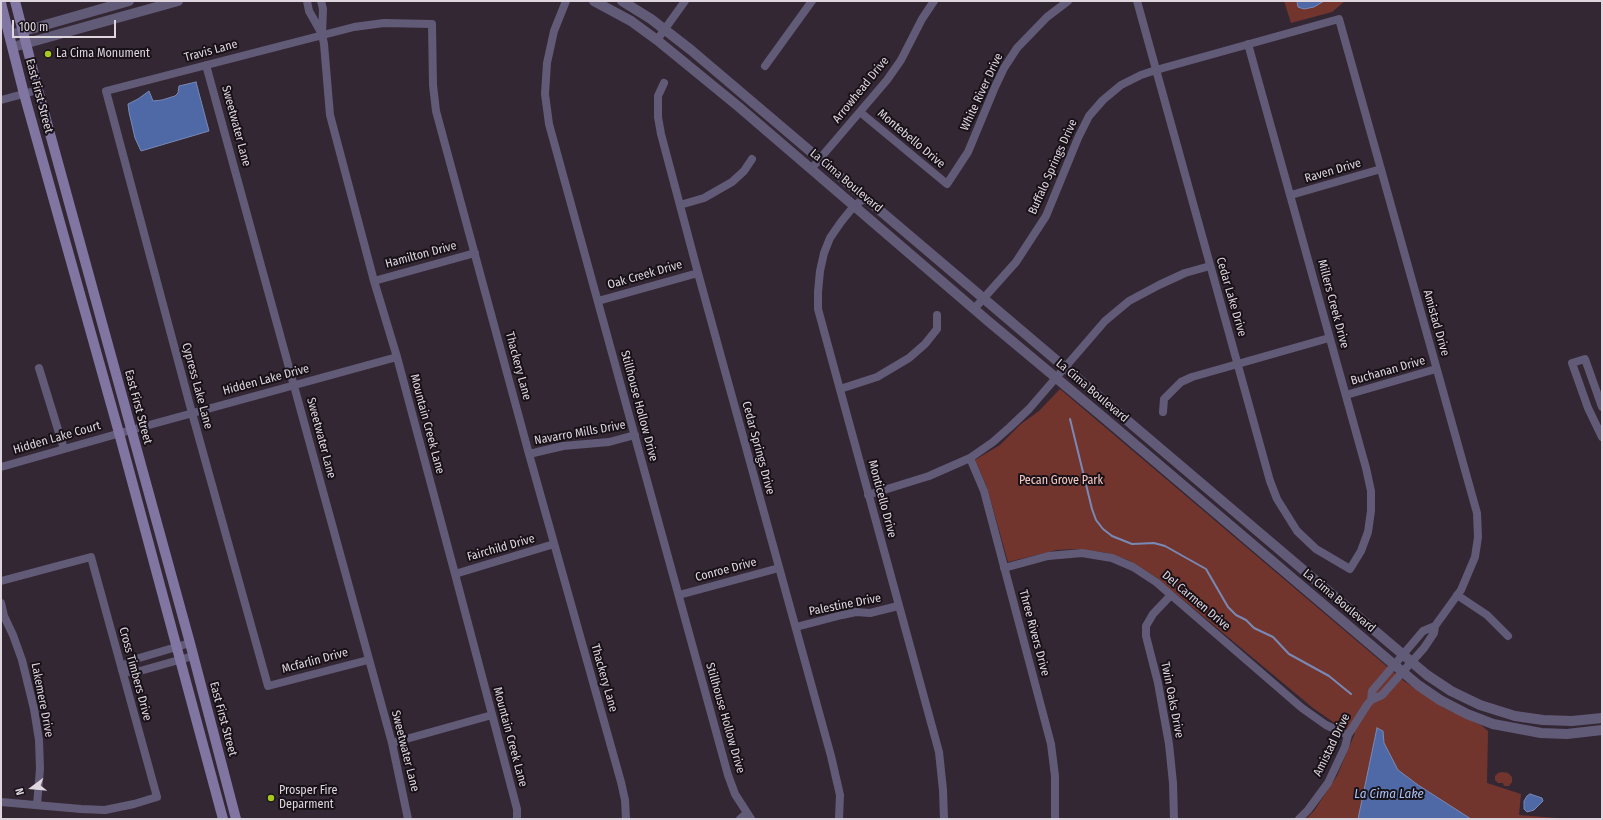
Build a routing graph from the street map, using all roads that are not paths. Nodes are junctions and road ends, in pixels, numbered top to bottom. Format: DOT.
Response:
graph roads {
  1 [pos="15,1"];
  2 [pos="129,1"];
  3 [pos="178,1"];
  4 [pos="307,1"];
  5 [pos="321,1"];
  6 [pos="566,1"];
  7 [pos="594,1"];
  8 [pos="622,1"];
  9 [pos="685,1"];
  10 [pos="812,1"];
  11 [pos="934,1"];
  12 [pos="1068,1"];
  13 [pos="1137,1"];
  14 [pos="1,3"];
  15 [pos="1339,19"];
  16 [pos="664,29"];
  17 [pos="23,30"];
  18 [pos="322,34"];
  19 [pos="10,35"];
  20 [pos="657,40"];
  21 [pos="26,44"];
  22 [pos="1248,44"];
  23 [pos="13,47"];
  24 [pos="206,65"];
  25 [pos="765,66"];
  26 [pos="1156,70"];
  27 [pos="664,83"];
  28 [pos="38,90"];
  29 [pos="106,91"];
  30 [pos="24,94"];
  31 [pos="1,100"];
  32 [pos="860,112"];
  33 [pos="752,159"];
  34 [pos="819,159"];
  35 [pos="811,169"];
  36 [pos="1381,170"];
  37 [pos="947,184"];
  38 [pos="1291,195"];
  39 [pos="865,198"];
  40 [pos="680,205"];
  41 [pos="854,206"];
  42 [pos="475,253"];
  43 [pos="1210,266"];
  44 [pos="698,273"];
  45 [pos="374,281"];
  46 [pos="984,299"];
  47 [pos="598,301"];
  48 [pos="974,309"];
  49 [pos="938,315"];
  50 [pos="1329,338"];
  51 [pos="397,357"];
  52 [pos="1238,363"];
  53 [pos="1064,367"];
  54 [pos="39,368"];
  55 [pos="1436,369"];
  56 [pos="1056,378"];
  57 [pos="294,385"];
  58 [pos="840,389"];
  59 [pos="1346,395"];
  60 [pos="1602,407"];
  61 [pos="1163,412"];
  62 [pos="192,413"];
  63 [pos="131,430"];
  64 [pos="119,433"];
  65 [pos="635,435"];
  66 [pos="1602,437"];
  67 [pos="64,449"];
  68 [pos="529,454"];
  69 [pos="970,458"];
  70 [pos="1,467"];
  71 [pos="868,495"];
  72 [pos="554,544"];
  73 [pos="779,568"];
  74 [pos="1004,568"];
  75 [pos="1350,569"];
  76 [pos="455,574"];
  77 [pos="1,581"];
  78 [pos="679,595"];
  79 [pos="1171,595"];
  80 [pos="1457,595"];
  81 [pos="1,603"];
  82 [pos="898,606"];
  83 [pos="1435,626"];
  84 [pos="796,627"];
  85 [pos="1508,636"];
  86 [pos="190,643"];
  87 [pos="176,647"];
  88 [pos="1403,655"];
  89 [pos="193,656"];
  90 [pos="180,660"];
  91 [pos="368,660"];
  92 [pos="1412,662"];
  93 [pos="1394,665"];
  94 [pos="122,670"];
  95 [pos="1402,672"];
  96 [pos="268,686"];
  97 [pos="1371,700"];
  98 [pos="1496,710"];
  99 [pos="492,715"];
  100 [pos="1602,718"];
  101 [pos="1562,720"];
  102 [pos="1493,724"];
  103 [pos="1602,730"];
  104 [pos="1567,734"];
  105 [pos="1348,735"];
  106 [pos="392,743"];
  107 [pos="226,782"];
  108 [pos="214,786"];
  109 [pos="1,802"];
  110 [pos="37,805"];
  111 [pos="749,816"];
  112 [pos="223,819"];
  113 [pos="236,819"];
  114 [pos="408,819"];
  115 [pos="517,819"];
  116 [pos="626,819"];
  117 [pos="740,819"];
  118 [pos="839,819"];
  119 [pos="944,819"];
  120 [pos="1056,819"];
  121 [pos="1174,819"];
  122 [pos="1299,819"];
  1 -- 17 [label="main road, East First Street"];
  2 -- 17 [label="street"];
  3 -- 21 [label="street"];
  4 -- 18 [label="street, Mountain Creek Lane"];
  5 -- 18 [label="street, Mountain Creek Lane"];
  6 -- 47 [label="street, Stillhouse Hollow Drive"];
  7 -- 20 [label="street, La Cima Boulevard"];
  8 -- 16 [label="street, La Cima Boulevard"];
  9 -- 16 [label="street"];
  10 -- 25 [label="street"];
  11 -- 32 [label="street, Arrowhead Drive"];
  12 -- 37 [label="street, White River Drive"];
  13 -- 26 [label="street, Cedar Lake Drive"];
  14 -- 19 [label="main road, East First Street"];
  15 -- 22 [label="street, Buffalo Springs Drive"];
  15 -- 36 [label="street, Amistad Drive"];
  16 -- 20 [label="street"];
  16 -- 34 [label="street, La Cima Boulevard"];
  17 -- 19 [label="street"];
  17 -- 21 [label="main road, East First Street"];
  18 -- 24 [label="street, Travis Lane"];
  18 -- 42 [label="street, Thackery Lane"];
  18 -- 45 [label="street, Mountain Creek Lane"];
  19 -- 23 [label="main road, East First Street"];
  20 -- 35 [label="street, La Cima Boulevard"];
  21 -- 23 [label="street"];
  21 -- 28 [label="main road, East First Street"];
  22 -- 26 [label="street, Buffalo Springs Drive"];
  22 -- 38 [label="street, Millers Creek Drive"];
  23 -- 30 [label="main road, East First Street"];
  24 -- 29 [label="street, Travis Lane"];
  24 -- 57 [label="street, Sweetwater Lane"];
  26 -- 43 [label="street, Cedar Lake Drive"];
  26 -- 46 [label="street, Buffalo Springs Drive"];
  27 -- 40 [label="street, Cedar Springs Drive"];
  28 -- 30 [label="street"];
  28 -- 63 [label="main road, East First Street"];
  29 -- 62 [label="street, Cypress Lake Lane"];
  30 -- 31 [label="street"];
  30 -- 64 [label="main road, East First Street"];
  32 -- 34 [label="street, Arrowhead Drive"];
  32 -- 37 [label="street, Montebello Drive"];
  33 -- 40 [label="street"];
  34 -- 35 [label="street, Arrowhead Drive"];
  34 -- 39 [label="street, La Cima Boulevard"];
  35 -- 41 [label="street, La Cima Boulevard"];
  36 -- 38 [label="street, Raven Drive"];
  36 -- 55 [label="street, Amistad Drive"];
  38 -- 50 [label="street, Millers Creek Drive"];
  39 -- 41 [label="street, Monticello Drive"];
  39 -- 46 [label="street, La Cima Boulevard"];
  40 -- 44 [label="street, Cedar Springs Drive"];
  41 -- 48 [label="street, La Cima Boulevard"];
  41 -- 58 [label="street, Monticello Drive"];
  42 -- 45 [label="street, Hamilton Drive"];
  42 -- 68 [label="street, Thackery Lane"];
  43 -- 52 [label="street, Cedar Lake Drive"];
  43 -- 53 [label="street"];
  44 -- 47 [label="street, Oak Creek Drive"];
  44 -- 73 [label="street, Cedar Springs Drive"];
  45 -- 51 [label="street, Mountain Creek Lane"];
  46 -- 48 [label="street, Buffalo Springs Drive"];
  46 -- 53 [label="street, La Cima Boulevard"];
  47 -- 65 [label="street, Stillhouse Hollow Drive"];
  48 -- 56 [label="street, La Cima Boulevard"];
  49 -- 58 [label="street"];
  50 -- 52 [label="street"];
  50 -- 59 [label="street, Millers Creek Drive"];
  51 -- 57 [label="street, Hidden Lake Drive"];
  51 -- 76 [label="street, Mountain Creek Lane"];
  52 -- 61 [label="street"];
  52 -- 75 [label="street, Cedar Lake Drive"];
  53 -- 56 [label="street"];
  53 -- 88 [label="street, La Cima Boulevard"];
  54 -- 67 [label="street"];
  55 -- 59 [label="street, Buchanan Drive"];
  55 -- 80 [label="street, Amistad Drive"];
  56 -- 69 [label="street"];
  56 -- 93 [label="street, La Cima Boulevard"];
  57 -- 62 [label="street, Hidden Lake Drive"];
  57 -- 91 [label="street, Sweetwater Lane"];
  58 -- 71 [label="street, Monticello Drive"];
  59 -- 75 [label="street, Millers Creek Drive"];
  60 -- 66 [label="street"];
  62 -- 63 [label="street, Hidden Lake Drive"];
  62 -- 96 [label="street, Cypress Lake Lane"];
  63 -- 64 [label="street, Hidden Lake Drive"];
  63 -- 86 [label="main road, East First Street"];
  64 -- 67 [label="street, Hidden Lake Court"];
  64 -- 87 [label="main road, East First Street"];
  65 -- 68 [label="street, Navarro Mills Drive"];
  65 -- 78 [label="street, Stillhouse Hollow Drive"];
  67 -- 70 [label="street, Hidden Lake Court"];
  68 -- 72 [label="street, Thackery Lane"];
  69 -- 71 [label="street"];
  69 -- 74 [label="street, Three Rivers Drive"];
  71 -- 82 [label="street, Monticello Drive"];
  72 -- 76 [label="street, Fairchild Drive"];
  72 -- 116 [label="street, Thackery Lane"];
  73 -- 78 [label="street, Conroe Drive"];
  73 -- 84 [label="street, Cedar Springs Drive"];
  74 -- 79 [label="street, Del Carmen Drive"];
  74 -- 120 [label="street, Three Rivers Drive"];
  76 -- 99 [label="street, Mountain Creek Lane"];
  77 -- 94 [label="street, Cross Timbers Drive"];
  78 -- 111 [label="street, Stillhouse Hollow Drive"];
  79 -- 105 [label="street, Del Carmen Drive"];
  79 -- 121 [label="street, Twin Oaks Drive"];
  80 -- 83 [label="street, Amistad Drive"];
  80 -- 85 [label="street"];
  81 -- 110 [label="street, Lakemere Drive"];
  82 -- 84 [label="street, Palestine Drive"];
  82 -- 119 [label="street, Monticello Drive"];
  83 -- 88 [label="street, Amistad Drive"];
  83 -- 92 [label="street, Amistad Drive"];
  84 -- 118 [label="street, Cedar Springs Drive"];
  86 -- 87 [label="street"];
  86 -- 89 [label="main road, East First Street"];
  87 -- 90 [label="main road, East First Street"];
  87 -- 94 [label="street"];
  88 -- 92 [label="street, La Cima Boulevard"];
  88 -- 93 [label="street, Amistad Drive"];
  89 -- 90 [label="street"];
  89 -- 107 [label="main road, East First Street"];
  90 -- 94 [label="street"];
  90 -- 108 [label="main road, East First Street"];
  91 -- 96 [label="street, Mcfarlin Drive"];
  91 -- 106 [label="street, Sweetwater Lane"];
  92 -- 95 [label="street, Amistad Drive"];
  92 -- 98 [label="street, La Cima Boulevard"];
  93 -- 95 [label="street, La Cima Boulevard"];
  93 -- 97 [label="street, Amistad Drive"];
  94 -- 110 [label="street, Cross Timbers Drive"];
  95 -- 97 [label="street, Amistad Drive"];
  95 -- 102 [label="street, La Cima Boulevard"];
  97 -- 105 [label="street, Amistad Drive"];
  98 -- 101 [label="street, La Cima Boulevard"];
  98 -- 102 [label="street"];
  99 -- 106 [label="street"];
  99 -- 115 [label="street, Mountain Creek Lane"];
  100 -- 101 [label="street, La Cima Boulevard"];
  101 -- 104 [label="street"];
  102 -- 104 [label="street, La Cima Boulevard"];
  103 -- 104 [label="street, La Cima Boulevard"];
  105 -- 122 [label="street, Amistad Drive"];
  106 -- 114 [label="street, Sweetwater Lane"];
  107 -- 108 [label="main road"];
  107 -- 113 [label="main road, East First Street"];
  108 -- 112 [label="main road, East First Street"];
  109 -- 110 [label="street"];
  111 -- 117 [label="street"];
}
